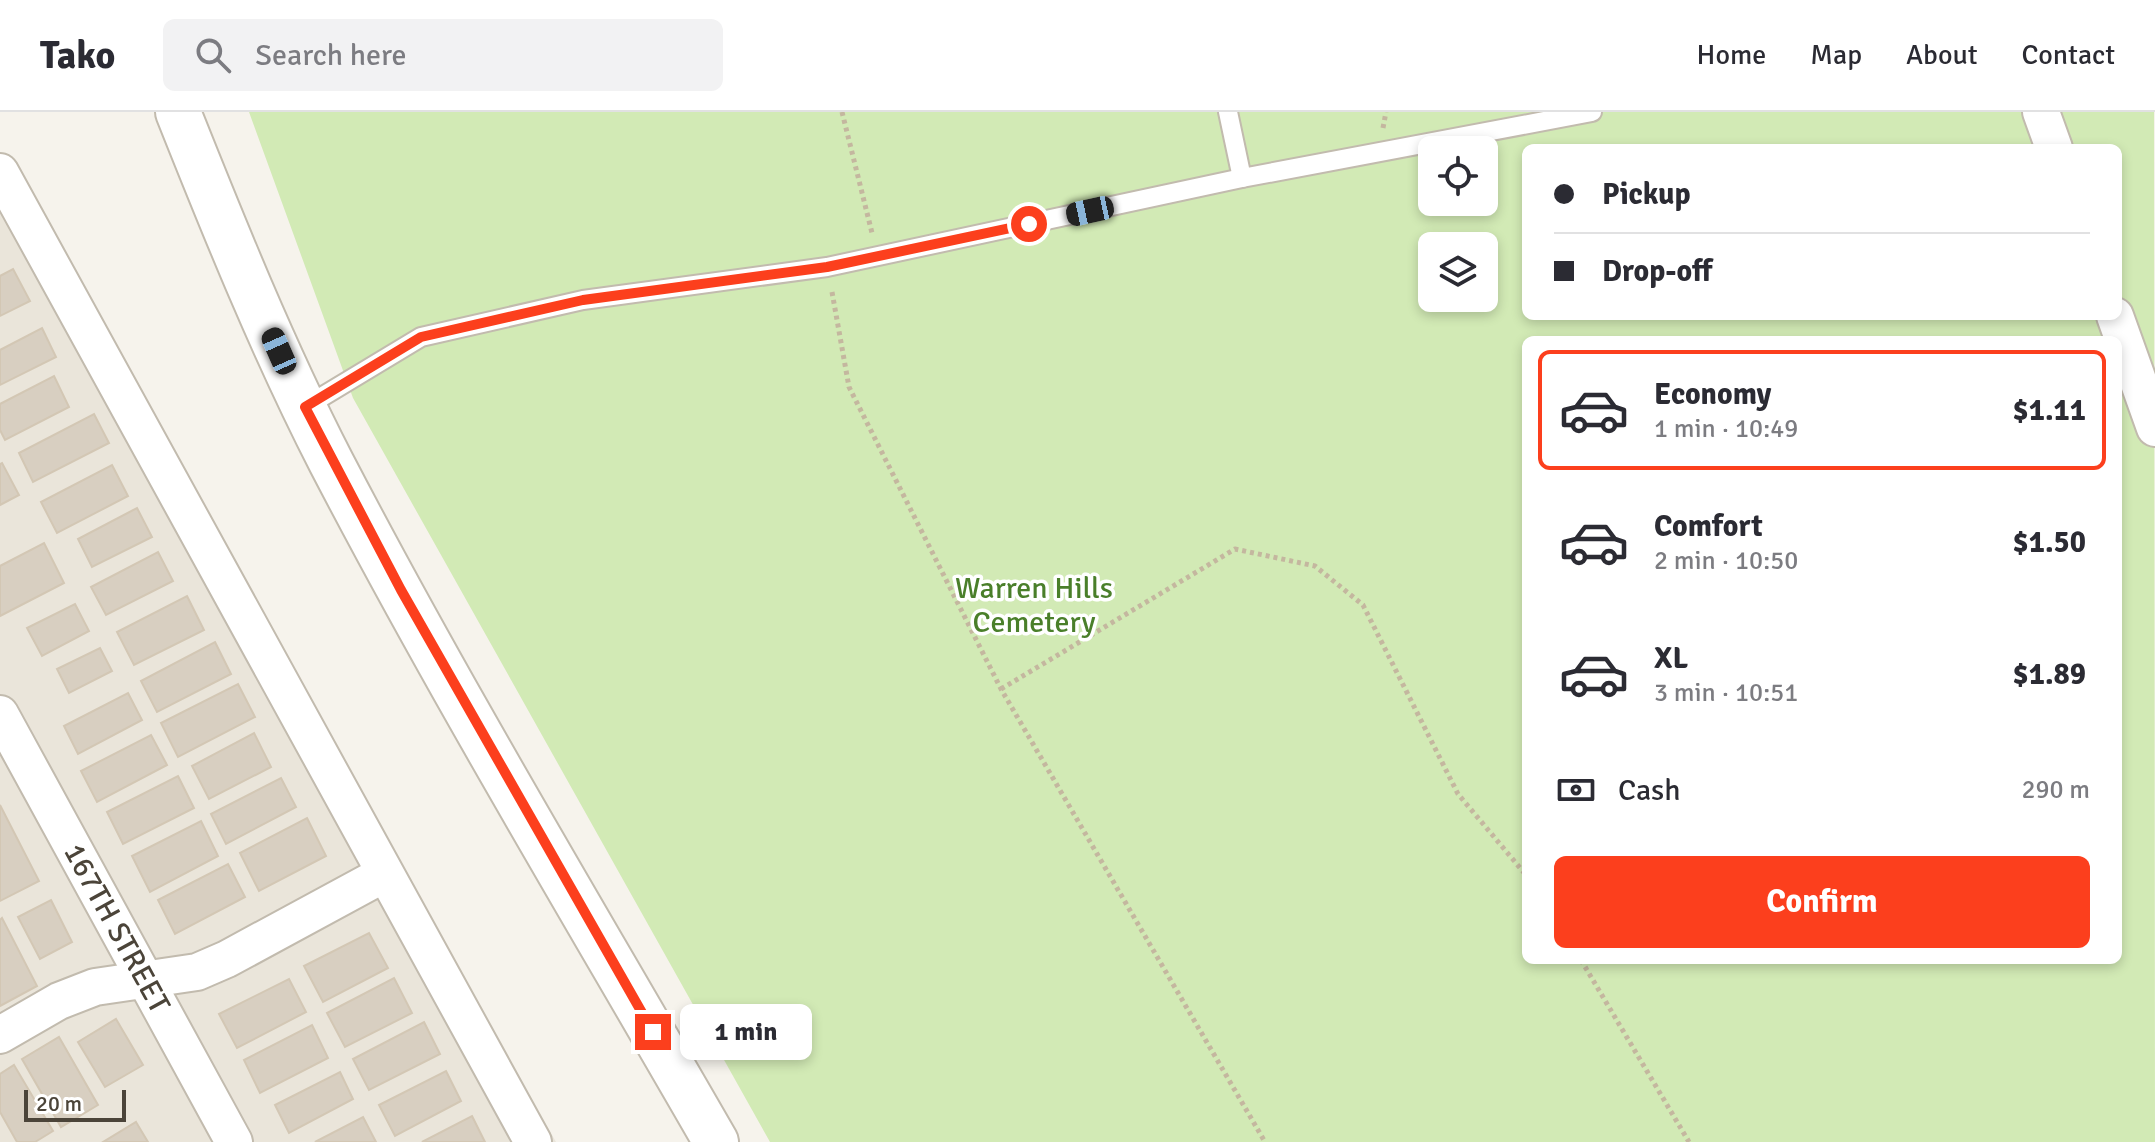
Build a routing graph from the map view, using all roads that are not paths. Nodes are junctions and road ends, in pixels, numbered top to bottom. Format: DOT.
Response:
graph roads {
  1 [pos="178,112"];
  2 [pos="1228,112"];
  3 [pos="1592,112"];
  4 [pos="2041,112"];
  5 [pos="2053,144"];
  6 [pos="0,172"];
  7 [pos="1242,178"];
  8 [pos="2116,320"];
  9 [pos="305,407"];
  10 [pos="2155,428"];
  11 [pos="0,714"];
  12 [pos="11,758"];
  13 [pos="384,874"];
  14 [pos="146,981"];
  15 [pos="0,1035"];
  16 [pos="234,1142"];
  17 [pos="533,1142"];
  18 [pos="716,1142"];
  1 -- 9 [label="street"];
  2 -- 7 [label="lane"];
  3 -- 7 [label="lane"];
  4 -- 5 [label="street"];
  6 -- 13 [label="street"];
  7 -- 9 [label="lane"];
  8 -- 10 [label="street"];
  9 -- 18 [label="street"];
  11 -- 12 [label="street, 167TH STREET"];
  12 -- 14 [label="street, 167TH STREET"];
  13 -- 14 [label="street"];
  13 -- 17 [label="street"];
  14 -- 15 [label="street"];
  14 -- 16 [label="street, 167TH STREET"];
}
